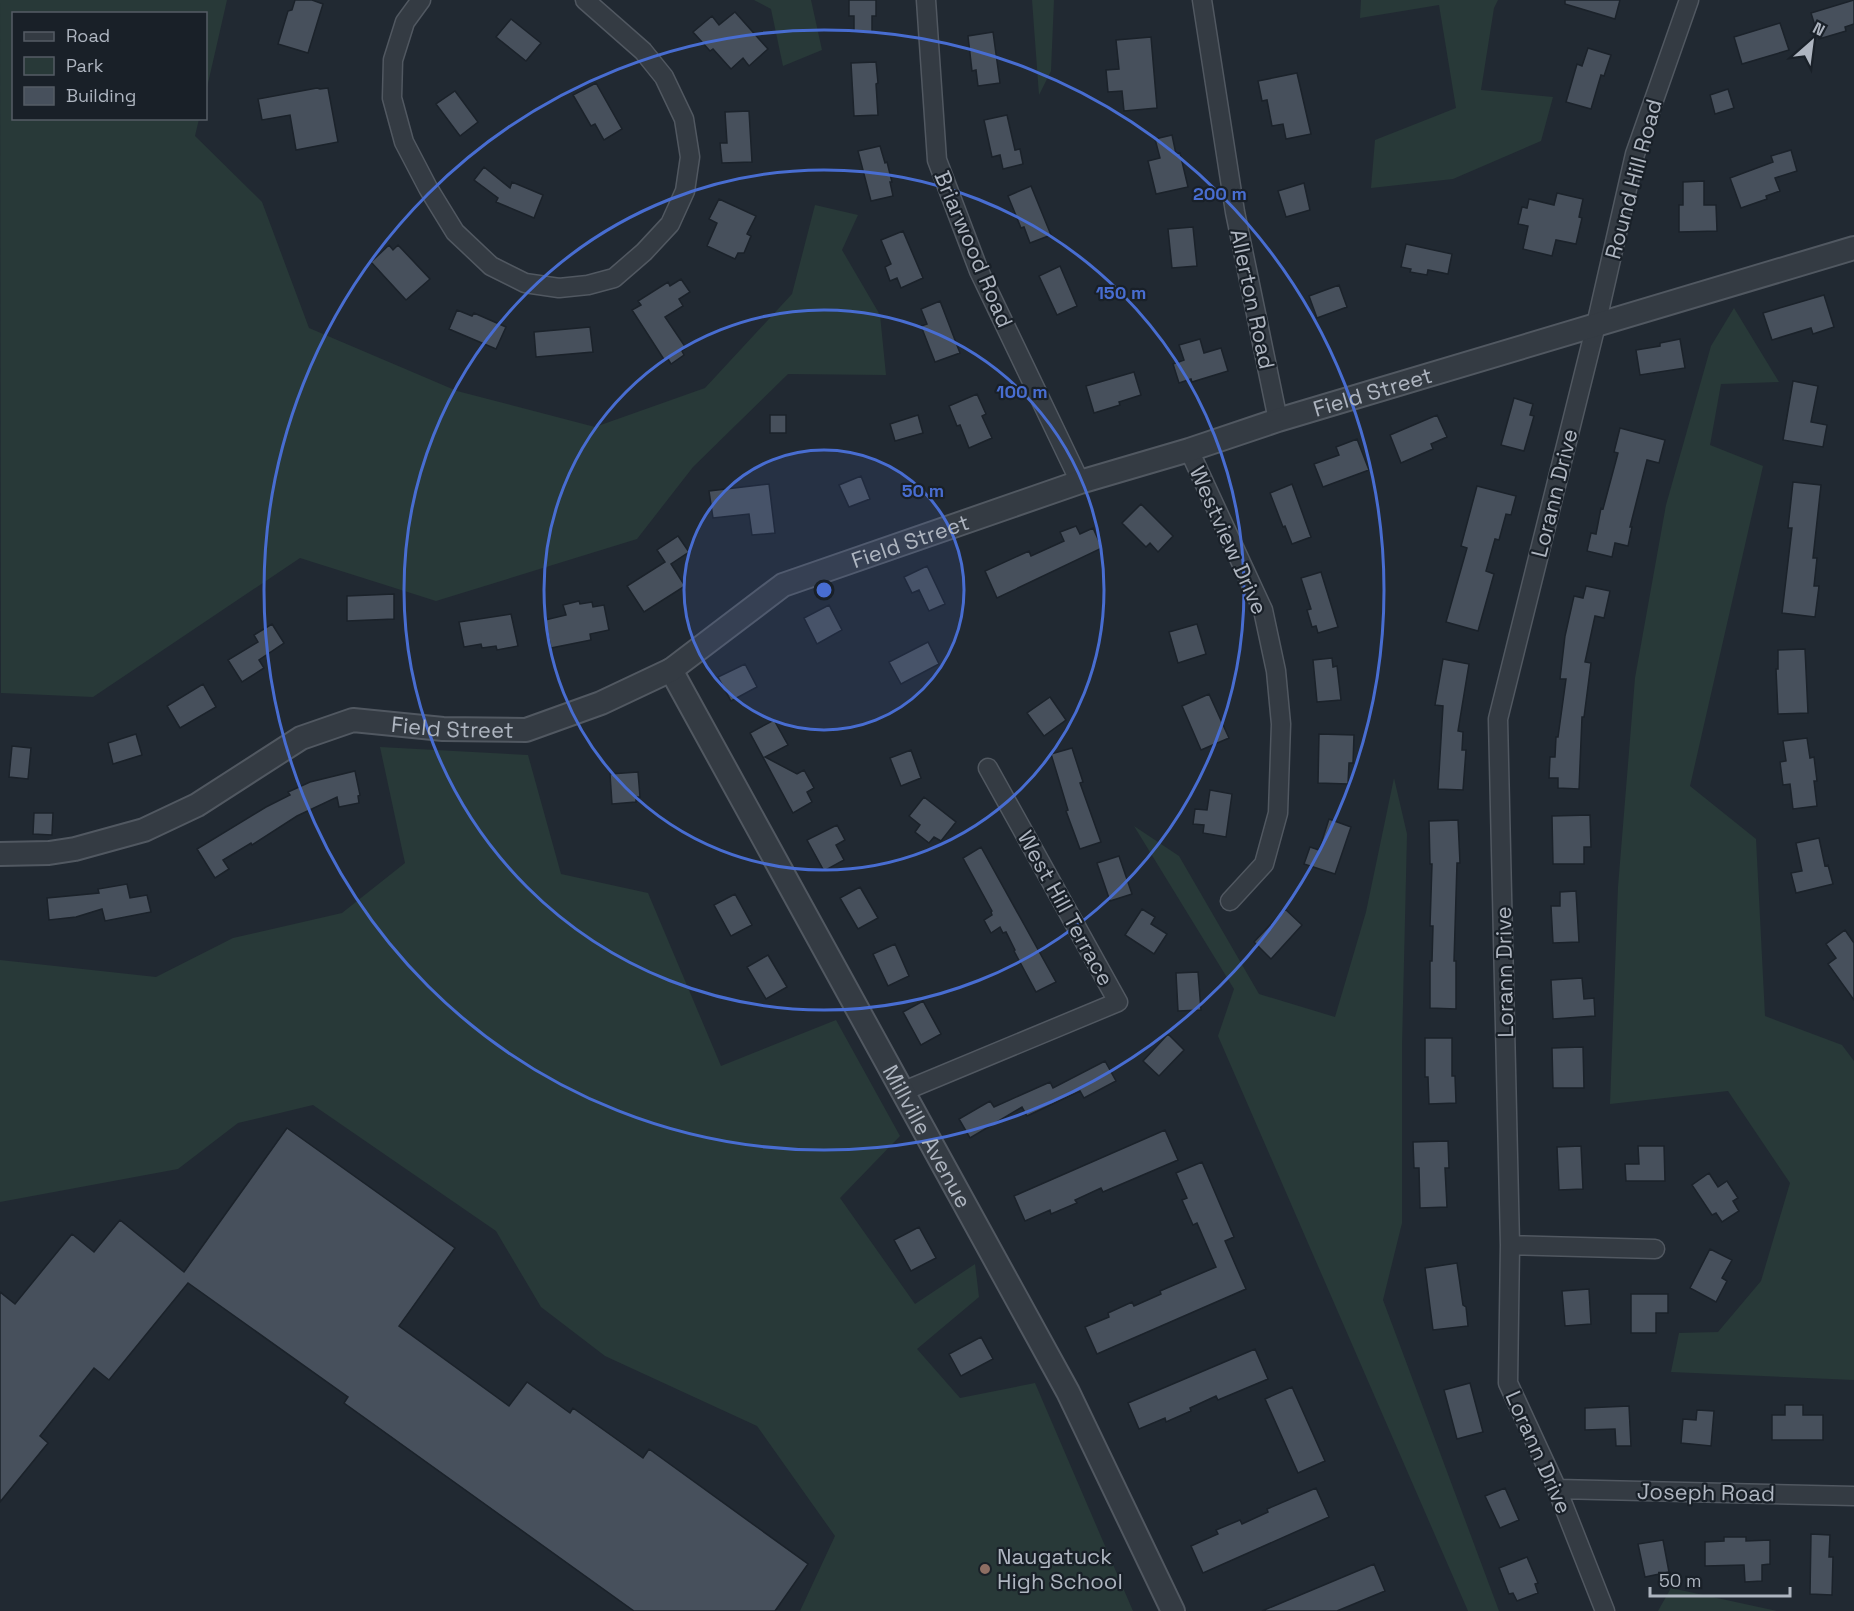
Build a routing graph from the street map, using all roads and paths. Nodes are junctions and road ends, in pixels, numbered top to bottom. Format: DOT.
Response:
graph roads {
  1 [pos="421,0"];
  2 [pos="585,0"];
  3 [pos="926,0"];
  4 [pos="1202,0"];
  5 [pos="1689,0"];
  6 [pos="1854,248"];
  7 [pos="1596,326"];
  8 [pos="1278,420"];
  9 [pos="1189,450"];
  10 [pos="1080,482"];
  11 [pos="670,670"];
  12 [pos="988,768"];
  13 [pos="0,854"];
  14 [pos="1230,901"];
  15 [pos="904,1091"];
  16 [pos="1510,1245"];
  17 [pos="1655,1249"];
  18 [pos="1557,1489"];
  19 [pos="1854,1496"];
  20 [pos="1173,1611"];
  21 [pos="1605,1611"];
  1 -- 2 [label="street"];
  3 -- 10 [label="street, Briarwood Road"];
  4 -- 8 [label="street, Allerton Road"];
  5 -- 7 [label="street, Round Hill Road"];
  6 -- 7 [label="street, Field Street"];
  7 -- 8 [label="street, Field Street"];
  7 -- 16 [label="street, Lorann Drive"];
  8 -- 9 [label="street, Field Street"];
  9 -- 10 [label="street, Field Street"];
  9 -- 14 [label="street, Westview Drive"];
  10 -- 11 [label="street, Field Street"];
  11 -- 13 [label="street, Field Street"];
  11 -- 15 [label="street, Millville Avenue"];
  12 -- 15 [label="street, West Hill Terrace"];
  15 -- 20 [label="street, Millville Avenue"];
  16 -- 17 [label="street"];
  16 -- 18 [label="street, Lorann Drive"];
  18 -- 19 [label="street, Joseph Road"];
  18 -- 21 [label="street, Lorann Drive"];
}
